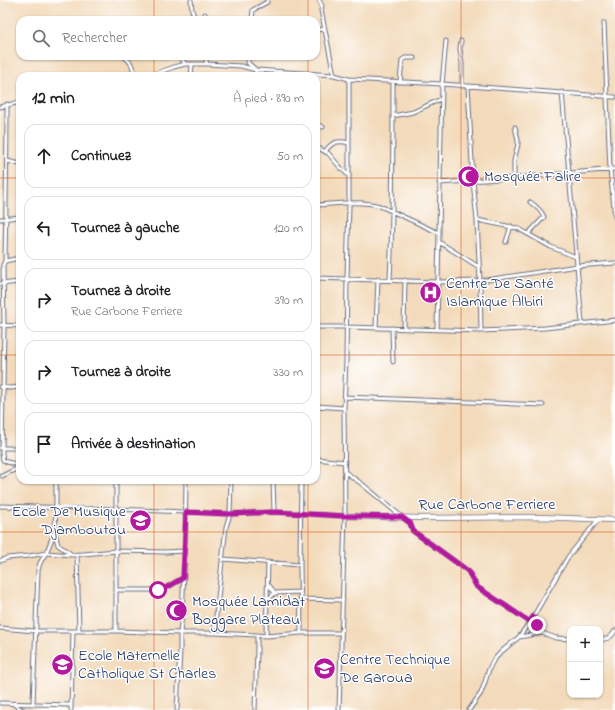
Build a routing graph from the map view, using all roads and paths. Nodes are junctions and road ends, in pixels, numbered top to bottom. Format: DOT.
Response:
graph roads {
  1 [pos="191,0"];
  2 [pos="267,0"];
  3 [pos="319,0"];
  4 [pos="194,16"];
  5 [pos="252,16"];
  6 [pos="604,23"];
  7 [pos="325,29"];
  8 [pos="320,30"];
  9 [pos="446,41"];
  10 [pos="461,41"];
  11 [pos="414,58"];
  12 [pos="129,60"];
  13 [pos="182,60"];
  14 [pos="206,60"];
  15 [pos="248,60"];
  16 [pos="185,64"];
  17 [pos="207,64"];
  18 [pos="192,65"];
  19 [pos="256,70"];
  20 [pos="134,72"];
  21 [pos="159,72"];
  22 [pos="191,72"];
  23 [pos="273,72"];
  24 [pos="320,75"];
  25 [pos="334,75"];
  26 [pos="349,79"];
  27 [pos="393,81"];
  28 [pos="400,82"];
  29 [pos="442,84"];
  30 [pos="462,86"];
  31 [pos="468,86"];
  32 [pos="562,92"];
  33 [pos="607,96"];
  34 [pos="615,97"];
  35 [pos="442,99"];
  36 [pos="16,103"];
  37 [pos="7,104"];
  38 [pos="0,106"];
  39 [pos="393,116"];
  40 [pos="320,126"];
  41 [pos="515,126"];
  42 [pos="323,127"];
  43 [pos="349,143"];
  44 [pos="320,149"];
  45 [pos="325,152"];
  46 [pos="8,161"];
  47 [pos="16,163"];
  48 [pos="610,169"];
  49 [pos="615,169"];
  50 [pos="569,174"];
  51 [pos="349,176"];
  52 [pos="514,178"];
  53 [pos="473,181"];
  54 [pos="439,183"];
  55 [pos="530,202"];
  56 [pos="349,204"];
  57 [pos="320,205"];
  58 [pos="392,212"];
  59 [pos="16,217"];
  60 [pos="615,217"];
  61 [pos="6,218"];
  62 [pos="0,219"];
  63 [pos="477,220"];
  64 [pos="511,226"];
  65 [pos="439,233"];
  66 [pos="528,234"];
  67 [pos="439,242"];
  68 [pos="506,242"];
  69 [pos="576,257"];
  70 [pos="16,259"];
  71 [pos="5,261"];
  72 [pos="615,263"];
  73 [pos="577,266"];
  74 [pos="480,267"];
  75 [pos="320,278"];
  76 [pos="347,278"];
  77 [pos="378,279"];
  78 [pos="390,280"];
  79 [pos="404,280"];
  80 [pos="480,281"];
  81 [pos="16,282"];
  82 [pos="438,282"];
  83 [pos="2,284"];
  84 [pos="615,320"];
  85 [pos="582,323"];
  86 [pos="0,325"];
  87 [pos="4,325"];
  88 [pos="16,326"];
  89 [pos="320,327"];
  90 [pos="347,327"];
  91 [pos="376,328"];
  92 [pos="392,328"];
  93 [pos="404,329"];
  94 [pos="437,330"];
  95 [pos="481,331"];
  96 [pos="393,362"];
  97 [pos="1,387"];
  98 [pos="16,387"];
  99 [pos="345,397"];
  100 [pos="543,405"];
  101 [pos="320,406"];
  102 [pos="344,408"];
  103 [pos="1,448"];
  104 [pos="16,448"];
  105 [pos="320,460"];
  106 [pos="344,462"];
  107 [pos="16,465"];
  108 [pos="16,468"];
  109 [pos="344,472"];
  110 [pos="2,476"];
  111 [pos="56,484"];
  112 [pos="116,484"];
  113 [pos="186,484"];
  114 [pos="231,484"];
  115 [pos="273,484"];
  116 [pos="302,484"];
  117 [pos="0,506"];
  118 [pos="56,508"];
  119 [pos="116,509"];
  120 [pos="186,512"];
  121 [pos="274,512"];
  122 [pos="230,514"];
  123 [pos="301,514"];
  124 [pos="344,516"];
  125 [pos="402,517"];
  126 [pos="598,520"];
  127 [pos="615,520"];
  128 [pos="54,531"];
  129 [pos="116,551"];
  130 [pos="185,551"];
  131 [pos="46,553"];
  132 [pos="77,554"];
  133 [pos="72,555"];
  134 [pos="222,558"];
  135 [pos="0,561"];
  136 [pos="268,562"];
  137 [pos="300,565"];
  138 [pos="183,578"];
  139 [pos="268,584"];
  140 [pos="116,590"];
  141 [pos="300,592"];
  142 [pos="275,593"];
  143 [pos="301,599"];
  144 [pos="267,600"];
  145 [pos="343,600"];
  146 [pos="533,617"];
  147 [pos="530,622"];
  148 [pos="0,628"];
  149 [pos="35,631"];
  150 [pos="73,631"];
  151 [pos="79,631"];
  152 [pos="116,631"];
  153 [pos="615,631"];
  154 [pos="180,633"];
  155 [pos="214,633"];
  156 [pos="301,633"];
  157 [pos="341,633"];
  158 [pos="542,633"];
  159 [pos="257,635"];
  160 [pos="266,636"];
  161 [pos="519,637"];
  162 [pos="567,639"];
  163 [pos="603,639"];
  164 [pos="0,703"];
  165 [pos="11,703"];
  166 [pos="33,703"];
  167 [pos="71,705"];
  168 [pos="23,710"];
  169 [pos="71,710"];
  170 [pos="177,710"];
  171 [pos="255,710"];
  172 [pos="339,710"];
  173 [pos="469,710"];
  1 -- 4 [label="street"];
  2 -- 5 [label="street"];
  3 -- 7 [label="street"];
  6 -- 33 [label="street"];
  7 -- 8 [label="street"];
  7 -- 25 [label="street"];
  9 -- 29 [label="street"];
  10 -- 30 [label="street"];
  11 -- 28 [label="street"];
  12 -- 20 [label="street"];
  13 -- 16 [label="street"];
  14 -- 17 [label="street"];
  15 -- 19 [label="street"];
  16 -- 18 [label="street"];
  16 -- 21 [label="street"];
  17 -- 18 [label="street"];
  17 -- 19 [label="street"];
  18 -- 22 [label="street"];
  19 -- 23 [label="street"];
  24 -- 25 [label="street"];
  25 -- 26 [label="street"];
  26 -- 27 [label="street"];
  26 -- 43 [label="street"];
  27 -- 28 [label="street"];
  27 -- 39 [label="street"];
  28 -- 29 [label="street"];
  29 -- 30 [label="street"];
  29 -- 35 [label="street"];
  30 -- 31 [label="street"];
  31 -- 32 [label="street"];
  31 -- 53 [label="street"];
  32 -- 33 [label="street"];
  32 -- 50 [label="street"];
  33 -- 34 [label="street"];
  33 -- 48 [label="street"];
  35 -- 39 [label="street"];
  35 -- 54 [label="street"];
  36 -- 37 [label="street"];
  37 -- 38 [label="street"];
  37 -- 46 [label="street"];
  39 -- 58 [label="street"];
  40 -- 42 [label="street"];
  41 -- 52 [label="street"];
  43 -- 45 [label="street"];
  43 -- 51 [label="street"];
  44 -- 45 [label="street"];
  45 -- 51 [label="street"];
  46 -- 47 [label="street"];
  46 -- 61 [label="street"];
  48 -- 49 [label="street"];
  48 -- 50 [label="street"];
  48 -- 60 [label="street"];
  50 -- 52 [label="street"];
  50 -- 69 [label="street"];
  51 -- 56 [label="street"];
  52 -- 53 [label="street"];
  53 -- 54 [label="street"];
  53 -- 63 [label="street"];
  54 -- 65 [label="street"];
  55 -- 66 [label="street"];
  56 -- 57 [label="street"];
  56 -- 58 [label="street"];
  56 -- 76 [label="street"];
  58 -- 65 [label="street"];
  58 -- 78 [label="street"];
  59 -- 61 [label="street"];
  61 -- 62 [label="street"];
  61 -- 71 [label="street"];
  63 -- 64 [label="street"];
  63 -- 74 [label="street"];
  64 -- 66 [label="street"];
  64 -- 68 [label="street"];
  65 -- 67 [label="street"];
  66 -- 69 [label="street"];
  67 -- 74 [label="street"];
  67 -- 82 [label="street"];
  69 -- 73 [label="street"];
  70 -- 71 [label="street"];
  71 -- 83 [label="street"];
  72 -- 73 [label="street"];
  73 -- 80 [label="street"];
  73 -- 85 [label="street"];
  74 -- 80 [label="street"];
  75 -- 76 [label="street"];
  76 -- 77 [label="street"];
  76 -- 90 [label="street"];
  77 -- 78 [label="street"];
  77 -- 91 [label="street"];
  78 -- 79 [label="street"];
  79 -- 82 [label="street"];
  79 -- 93 [label="street"];
  80 -- 82 [label="street"];
  80 -- 95 [label="street"];
  81 -- 83 [label="street"];
  82 -- 94 [label="street"];
  83 -- 87 [label="street"];
  84 -- 85 [label="street"];
  85 -- 95 [label="street"];
  86 -- 87 [label="street"];
  87 -- 88 [label="street"];
  87 -- 97 [label="street"];
  89 -- 90 [label="street"];
  90 -- 91 [label="street"];
  90 -- 99 [label="street"];
  91 -- 92 [label="street"];
  92 -- 93 [label="street"];
  92 -- 96 [label="street"];
  93 -- 94 [label="street"];
  94 -- 95 [label="street"];
  97 -- 98 [label="street"];
  97 -- 103 [label="street"];
  99 -- 100 [label="street"];
  99 -- 102 [label="street"];
  101 -- 102 [label="street"];
  102 -- 106 [label="street"];
  103 -- 104 [label="street"];
  103 -- 107 [label="street"];
  105 -- 106 [label="street"];
  106 -- 109 [label="street"];
  108 -- 110 [label="street"];
  109 -- 124 [label="street"];
  109 -- 125 [label="street"];
  111 -- 118 [label="street"];
  112 -- 119 [label="street"];
  113 -- 120 [label="street"];
  114 -- 122 [label="street"];
  115 -- 121 [label="street"];
  116 -- 123 [label="street"];
  117 -- 118 [label="street, Rue Carbone Ferriere"];
  118 -- 119 [label="street, Rue Carbone Ferriere"];
  118 -- 128 [label="street"];
  119 -- 120 [label="street, Rue Carbone Ferriere"];
  119 -- 129 [label="street"];
  120 -- 122 [label="street, Rue Carbone Ferriere"];
  120 -- 130 [label="street"];
  121 -- 122 [label="street, Rue Carbone Ferriere"];
  121 -- 123 [label="street, Rue Carbone Ferriere"];
  122 -- 134 [label="street"];
  123 -- 124 [label="street, Rue Carbone Ferriere"];
  123 -- 137 [label="street"];
  124 -- 125 [label="street, Rue Carbone Ferriere"];
  124 -- 145 [label="street"];
  125 -- 126 [label="street, Rue Carbone Ferriere"];
  125 -- 147 [label="street"];
  126 -- 127 [label="street, Rue Carbone Ferriere"];
  126 -- 146 [label="street"];
  128 -- 131 [label="street"];
  128 -- 133 [label="street"];
  129 -- 130 [label="street"];
  129 -- 132 [label="street"];
  129 -- 140 [label="street"];
  130 -- 138 [label="street"];
  131 -- 133 [label="street"];
  131 -- 135 [label="street"];
  131 -- 149 [label="street"];
  132 -- 133 [label="street"];
  132 -- 151 [label="street"];
  134 -- 136 [label="street"];
  134 -- 155 [label="street"];
  136 -- 137 [label="street"];
  136 -- 139 [label="street"];
  137 -- 141 [label="street"];
  138 -- 140 [label="street"];
  138 -- 154 [label="street"];
  139 -- 142 [label="street"];
  139 -- 144 [label="street"];
  140 -- 152 [label="street"];
  141 -- 142 [label="street"];
  141 -- 143 [label="street"];
  142 -- 144 [label="street"];
  143 -- 145 [label="street"];
  143 -- 156 [label="street"];
  144 -- 160 [label="street"];
  145 -- 157 [label="street"];
  146 -- 147 [label="street"];
  146 -- 158 [label="street"];
  147 -- 161 [label="street"];
  148 -- 149 [label="street"];
  149 -- 150 [label="street"];
  149 -- 166 [label="street"];
  150 -- 151 [label="street"];
  150 -- 167 [label="street"];
  151 -- 152 [label="street"];
  152 -- 154 [label="street"];
  153 -- 163 [label="street"];
  154 -- 155 [label="street"];
  154 -- 170 [label="street"];
  155 -- 159 [label="street"];
  156 -- 157 [label="street"];
  156 -- 160 [label="street"];
  157 -- 172 [label="street"];
  158 -- 161 [label="street"];
  158 -- 162 [label="street"];
  159 -- 160 [label="street"];
  159 -- 171 [label="street"];
  161 -- 173 [label="street"];
  164 -- 165 [label="street"];
  165 -- 166 [label="street"];
  165 -- 168 [label="street"];
  166 -- 167 [label="street"];
  167 -- 169 [label="street"];
}
